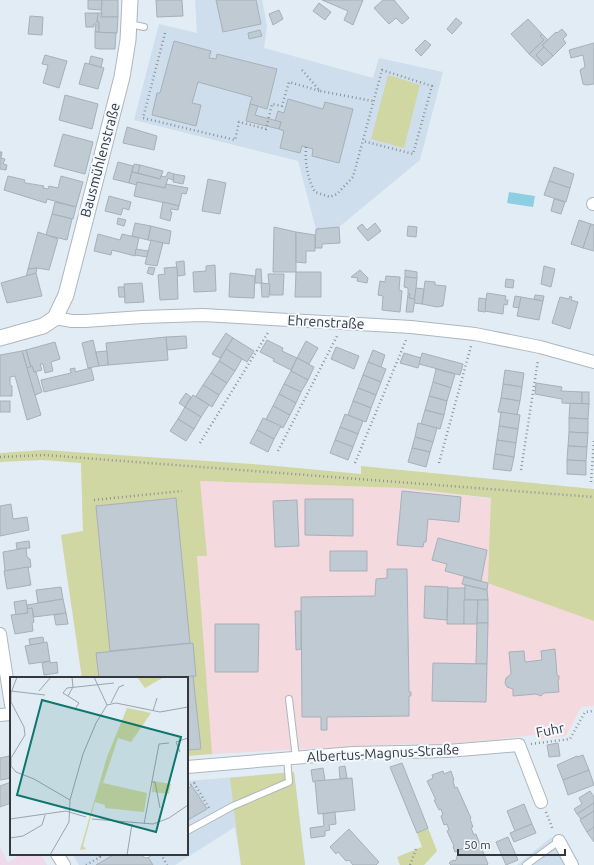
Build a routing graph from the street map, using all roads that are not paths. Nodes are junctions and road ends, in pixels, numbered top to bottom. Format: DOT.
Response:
graph roads {
  1 [pos="130,0"];
  2 [pos="129,24"];
  3 [pos="144,28"];
  4 [pos="55,318"];
  5 [pos="0,338"];
  6 [pos="594,362"];
  7 [pos="0,634"];
  8 [pos="10,698"];
  9 [pos="290,699"];
  10 [pos="10,714"];
  11 [pos="0,715"];
  12 [pos="291,758"];
  13 [pos="188,767"];
  14 [pos="541,802"];
  15 [pos="188,830"];
  16 [pos="559,841"];
  17 [pos="59,855"];
  18 [pos="64,865"];
  19 [pos="526,865"];
  20 [pos="572,865"];
  1 -- 2 [label="street, Bausmühlenstraße"];
  2 -- 3 [label="lane"];
  2 -- 4 [label="street, Bausmühlenstraße"];
  4 -- 5 [label="street"];
  4 -- 6 [label="street, Ehrenstraße"];
  7 -- 8 [label="street"];
  9 -- 12 [label="lane"];
  10 -- 11 [label="street"];
  12 -- 13 [label="street, Albertus-Magnus-Straße"];
  12 -- 14 [label="street, Albertus-Magnus-Straße"];
  12 -- 15 [label="lane"];
  16 -- 19 [label="lane"];
  16 -- 20 [label="street"];
  17 -- 18 [label="street"];
}
